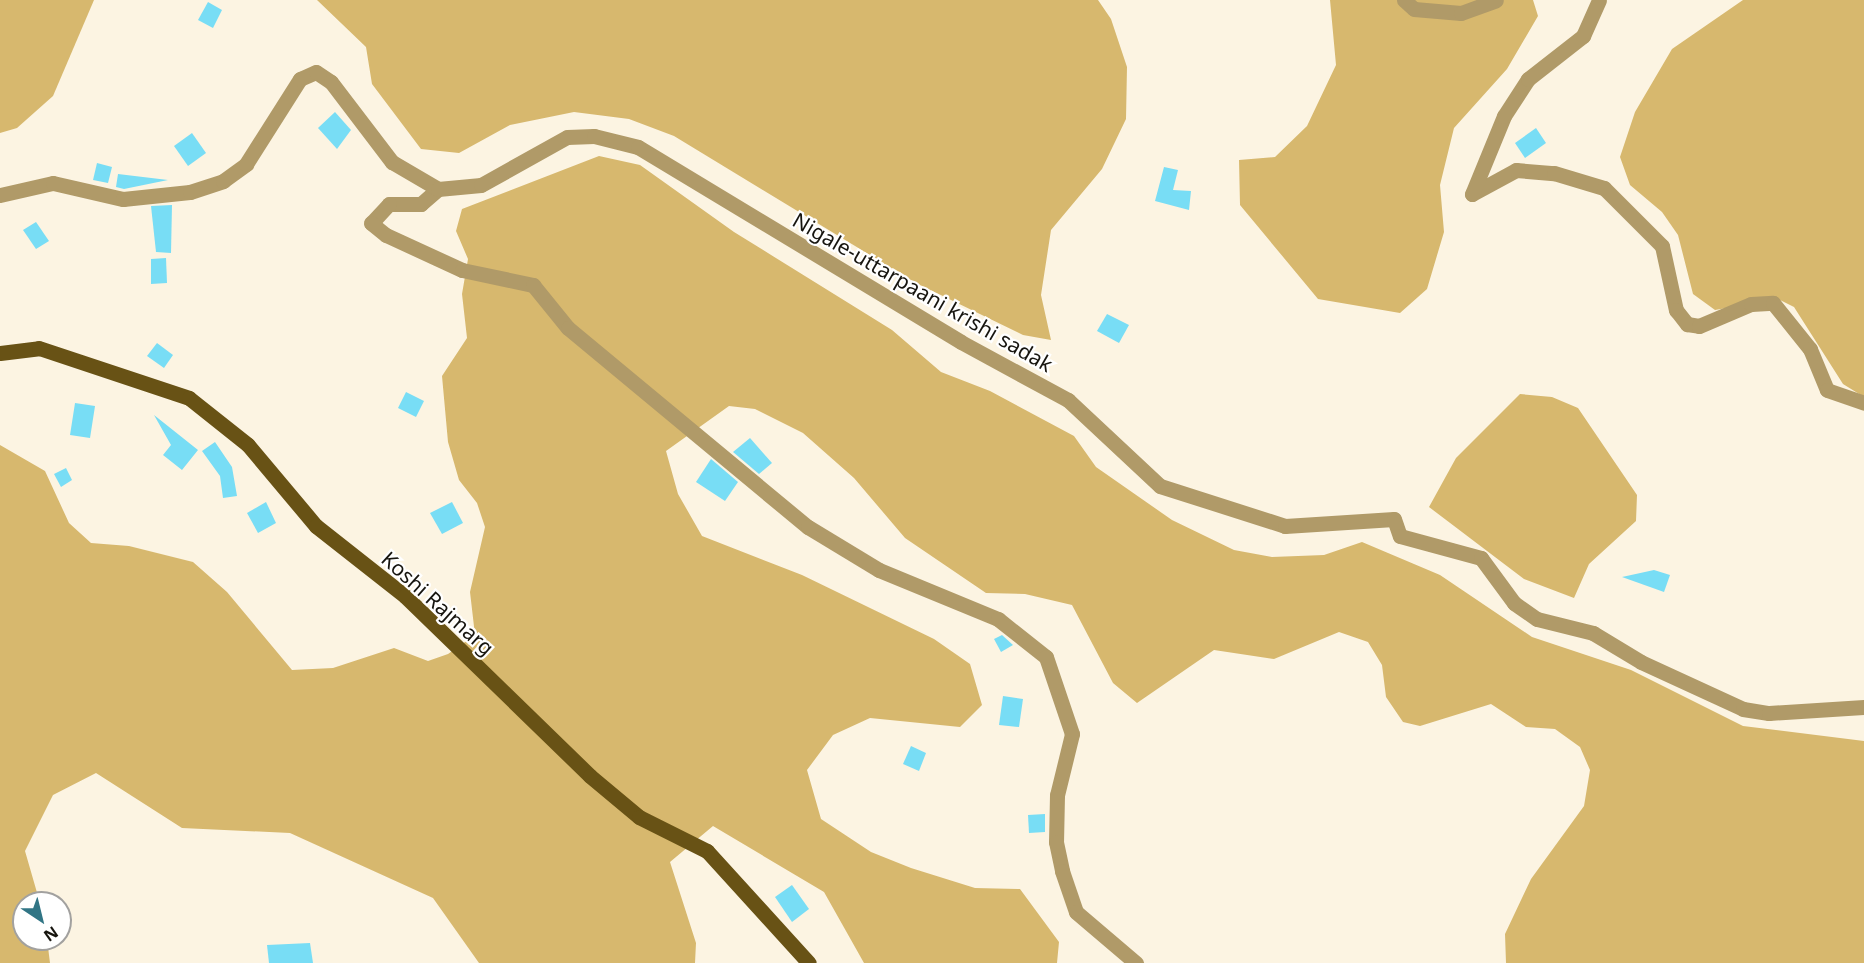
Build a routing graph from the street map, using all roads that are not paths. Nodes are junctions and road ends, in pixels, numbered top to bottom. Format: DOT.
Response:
graph roads {
  1 [pos="1404,0"];
  2 [pos="1496,0"];
  3 [pos="1599,0"];
  4 [pos="438,189"];
  5 [pos="0,195"];
  6 [pos="0,352"];
  7 [pos="1864,403"];
  8 [pos="1864,707"];
  9 [pos="809,963"];
  10 [pos="1136,963"];
  1 -- 2 [label="street"];
  3 -- 7 [label="street"];
  4 -- 5 [label="street"];
  4 -- 8 [label="street, Nigale-uttarpaani krishi sadak"];
  4 -- 10 [label="street"];
  6 -- 9 [label="main road, Koshi Rajmarg"];
}
